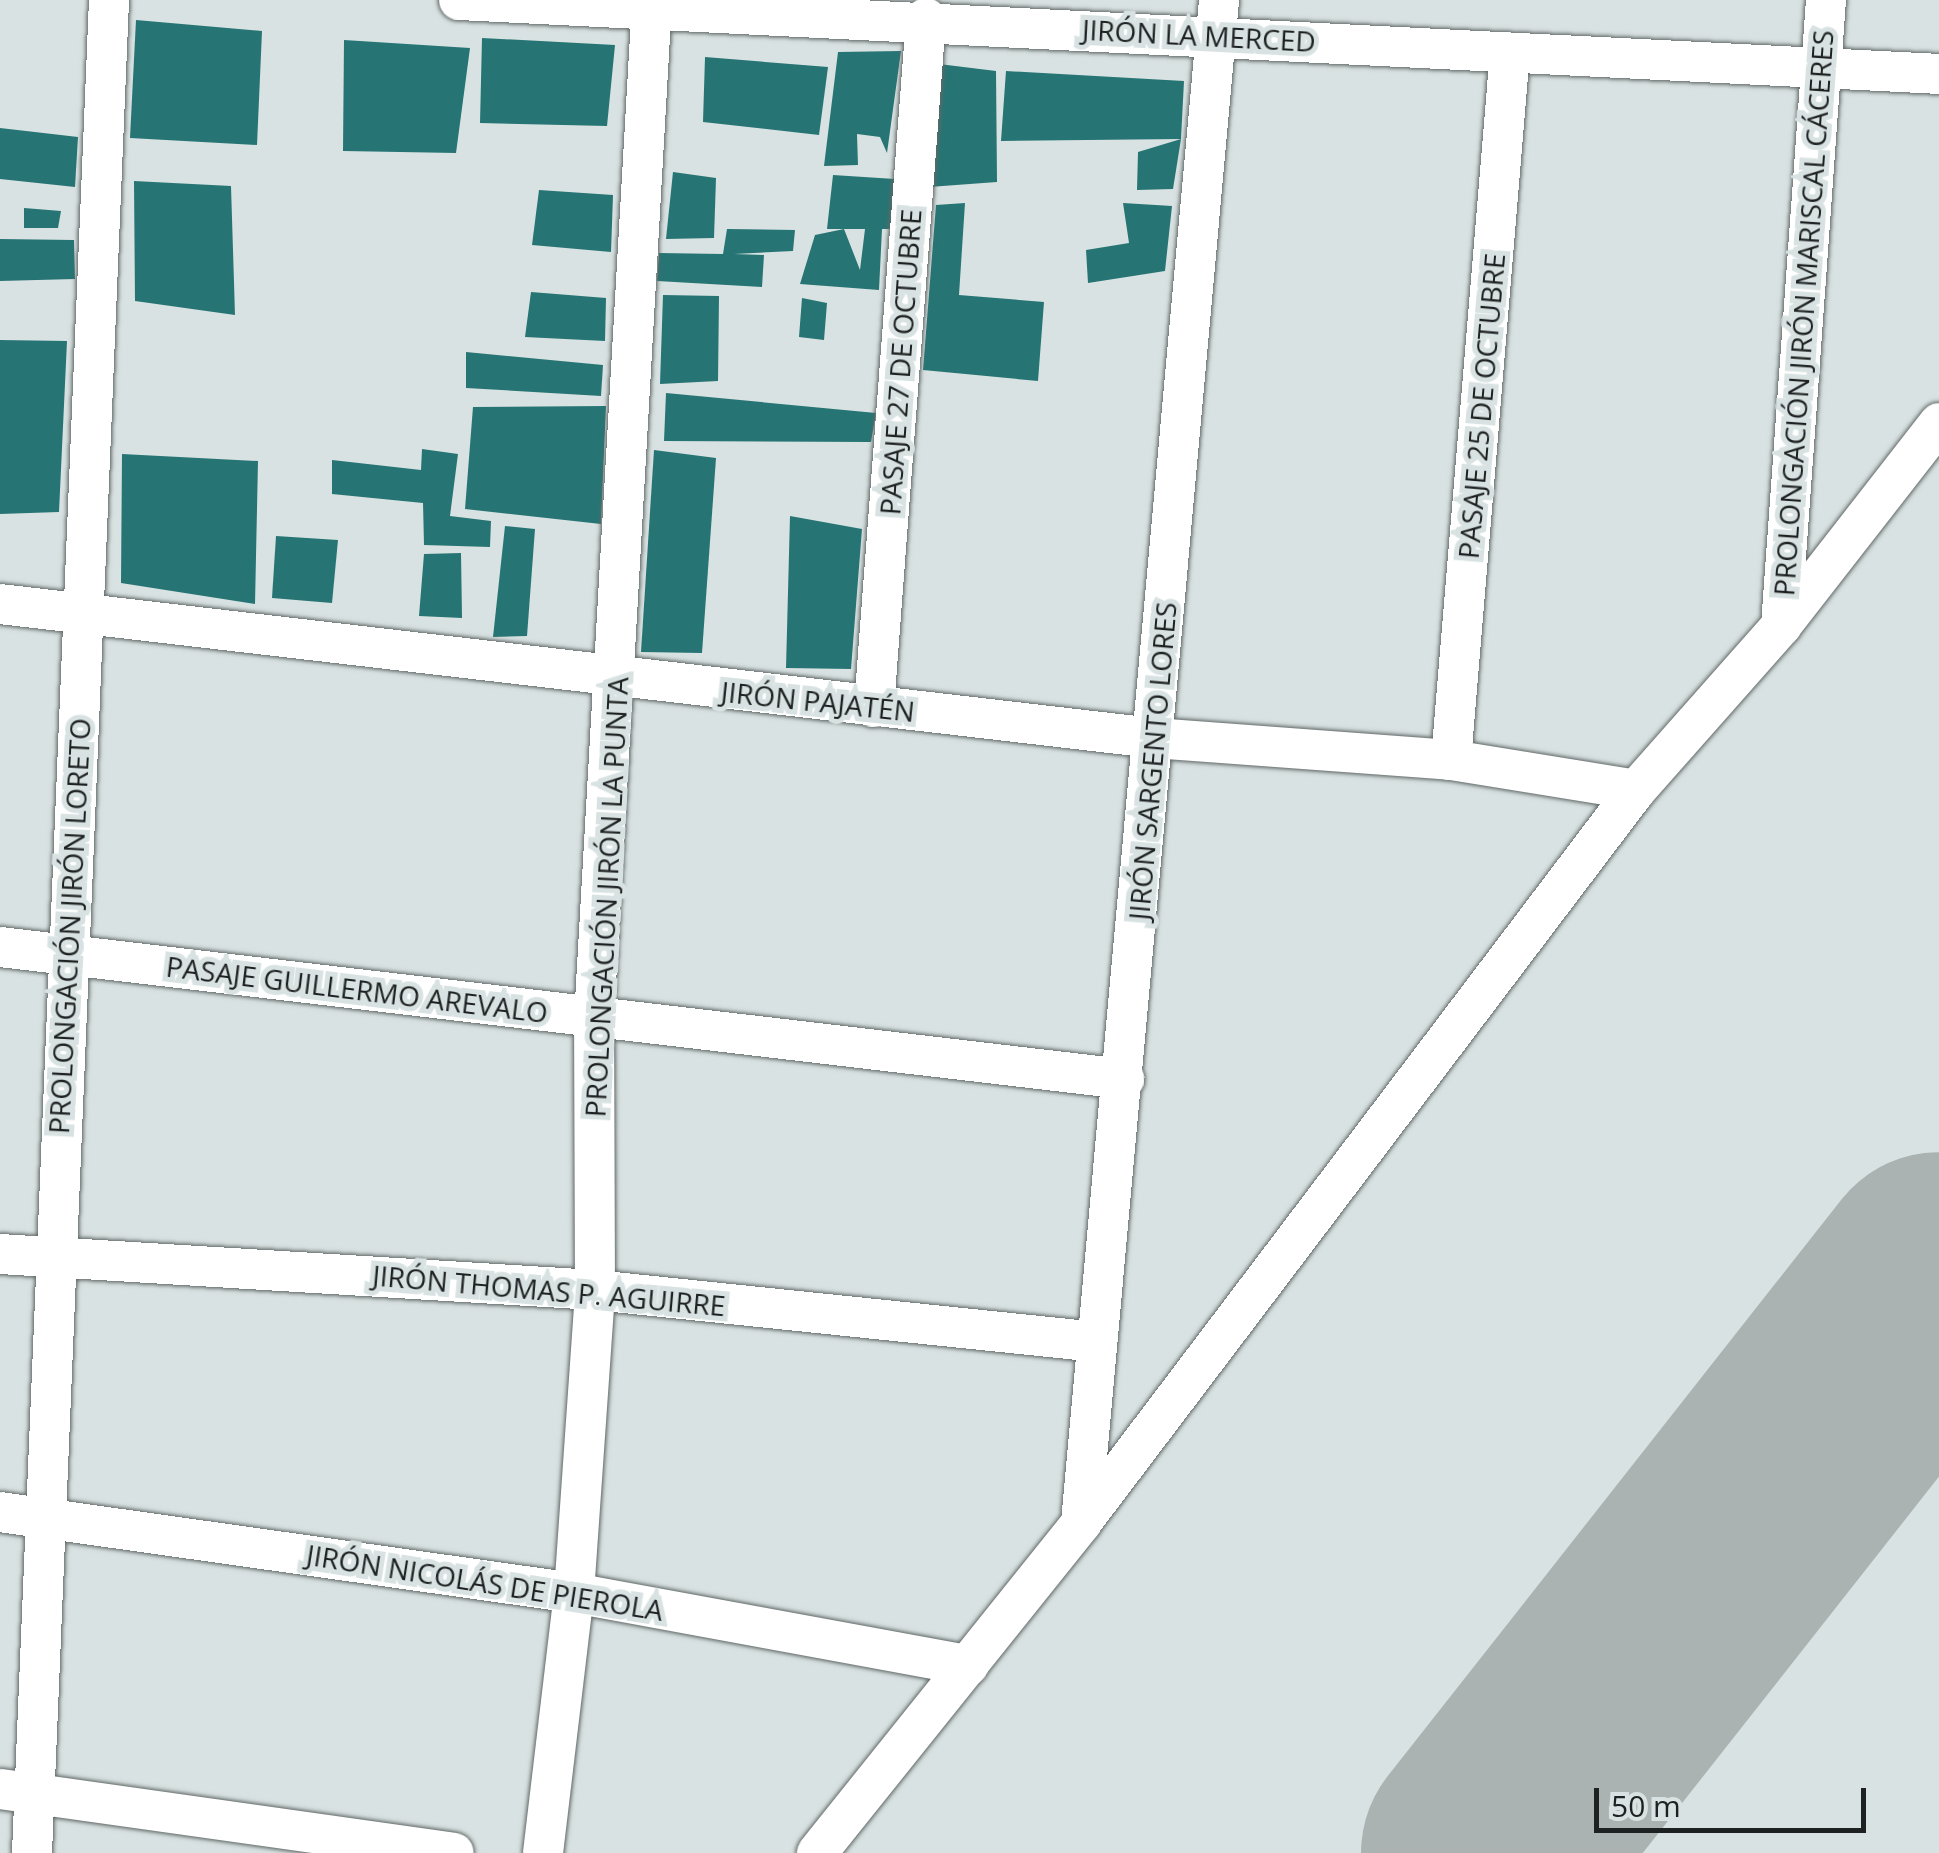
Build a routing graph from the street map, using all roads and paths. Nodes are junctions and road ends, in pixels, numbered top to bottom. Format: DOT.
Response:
graph roads {
  1 [pos="108,0"];
  2 [pos="459,0"];
  3 [pos="1826,0"];
  4 [pos="652,4"];
  5 [pos="926,18"];
  6 [pos="1219,18"];
  7 [pos="1510,52"];
  8 [pos="1822,65"];
  9 [pos="1939,74"];
  10 [pos="1939,423"];
  11 [pos="0,604"];
  12 [pos="85,611"];
  13 [pos="1781,626"];
  14 [pos="616,680"];
  15 [pos="874,706"];
  16 [pos="1153,738"];
  17 [pos="1451,760"];
  18 [pos="1636,790"];
  19 [pos="0,947"];
  20 [pos="68,952"];
  21 [pos="594,1019"];
  22 [pos="1124,1079"];
  23 [pos="0,1254"];
  24 [pos="52,1255"];
  25 [pos="595,1290"];
  26 [pos="1097,1342"];
  27 [pos="0,1512"];
  28 [pos="44,1519"];
  29 [pos="1081,1522"];
  30 [pos="574,1593"];
  31 [pos="968,1664"];
  32 [pos="18,1792"];
  33 [pos="32,1853"];
  34 [pos="454,1853"];
  35 [pos="543,1853"];
  36 [pos="818,1853"];
  1 -- 12 [label="street, PROLONGACIÓN JIRÓN LORETO"];
  2 -- 4 [label="street, JIRÓN LA MERCED"];
  3 -- 8 [label="street, PROLONGACIÓN JIRÓN MARISCAL CÁCERES"];
  4 -- 5 [label="street, JIRÓN LA MERCED"];
  4 -- 14 [label="street, PROLONGACIÓN JIRÓN LA PUNTA"];
  5 -- 6 [label="street, JIRÓN LA MERCED"];
  5 -- 15 [label="street, PASAJE 27 DE OCTUBRE"];
  6 -- 7 [label="street, JIRÓN LA MERCED"];
  6 -- 16 [label="street, JIRÓN SARGENTO LORES"];
  7 -- 8 [label="street, JIRÓN LA MERCED"];
  7 -- 17 [label="street, PASAJE 25 DE OCTUBRE"];
  8 -- 9 [label="street, JIRÓN LA MERCED"];
  8 -- 13 [label="street, PROLONGACIÓN JIRÓN MARISCAL CÁCERES"];
  10 -- 13 [label="street"];
  11 -- 12 [label="street, JIRÓN PAJATÉN"];
  12 -- 14 [label="street, JIRÓN PAJATÉN"];
  12 -- 20 [label="street, PROLONGACIÓN JIRÓN LORETO"];
  13 -- 18 [label="street"];
  14 -- 15 [label="street, JIRÓN PAJATÉN"];
  14 -- 21 [label="street, PROLONGACIÓN JIRÓN LA PUNTA"];
  15 -- 16 [label="street, JIRÓN PAJATÉN"];
  16 -- 17 [label="street, JIRÓN PAJATÉN"];
  16 -- 22 [label="street, JIRÓN SARGENTO LORES"];
  17 -- 18 [label="street, JIRÓN PAJATÉN"];
  18 -- 29 [label="street"];
  19 -- 20 [label="street, PASAJE GUILLERMO AREVALO"];
  20 -- 21 [label="street, PASAJE GUILLERMO AREVALO"];
  20 -- 24 [label="street, PROLONGACIÓN JIRÓN LORETO"];
  21 -- 22 [label="street, PASAJE GUILLERMO AREVALO"];
  21 -- 25 [label="street, PROLONGACIÓN JIRÓN LA PUNTA"];
  22 -- 26 [label="street, JIRÓN SARGENTO LORES"];
  23 -- 24 [label="street, JIRÓN THOMAS P. AGUIRRE"];
  24 -- 25 [label="street, JIRÓN THOMAS P. AGUIRRE"];
  24 -- 28 [label="street, PROLONGACIÓN JIRÓN LORETO"];
  25 -- 26 [label="street, JIRÓN THOMAS P. AGUIRRE"];
  25 -- 30 [label="street, PROLONGACIÓN JIRÓN LA PUNTA"];
  26 -- 29 [label="street, JIRÓN SARGENTO LORES"];
  27 -- 28 [label="street, JIRÓN NICOLÁS DE PIEROLA"];
  28 -- 30 [label="street, JIRÓN NICOLÁS DE PIEROLA"];
  28 -- 32 [label="street, PROLONGACIÓN JIRÓN LORETO"];
  29 -- 31 [label="street"];
  30 -- 31 [label="street, JIRÓN NICOLÁS DE PIEROLA"];
  30 -- 35 [label="street, PROLONGACIÓN JIRÓN LA PUNTA"];
  31 -- 36 [label="street"];
  32 -- 33 [label="street, PROLONGACIÓN JIRÓN LORETO"];
  32 -- 34 [label="street"];
}
